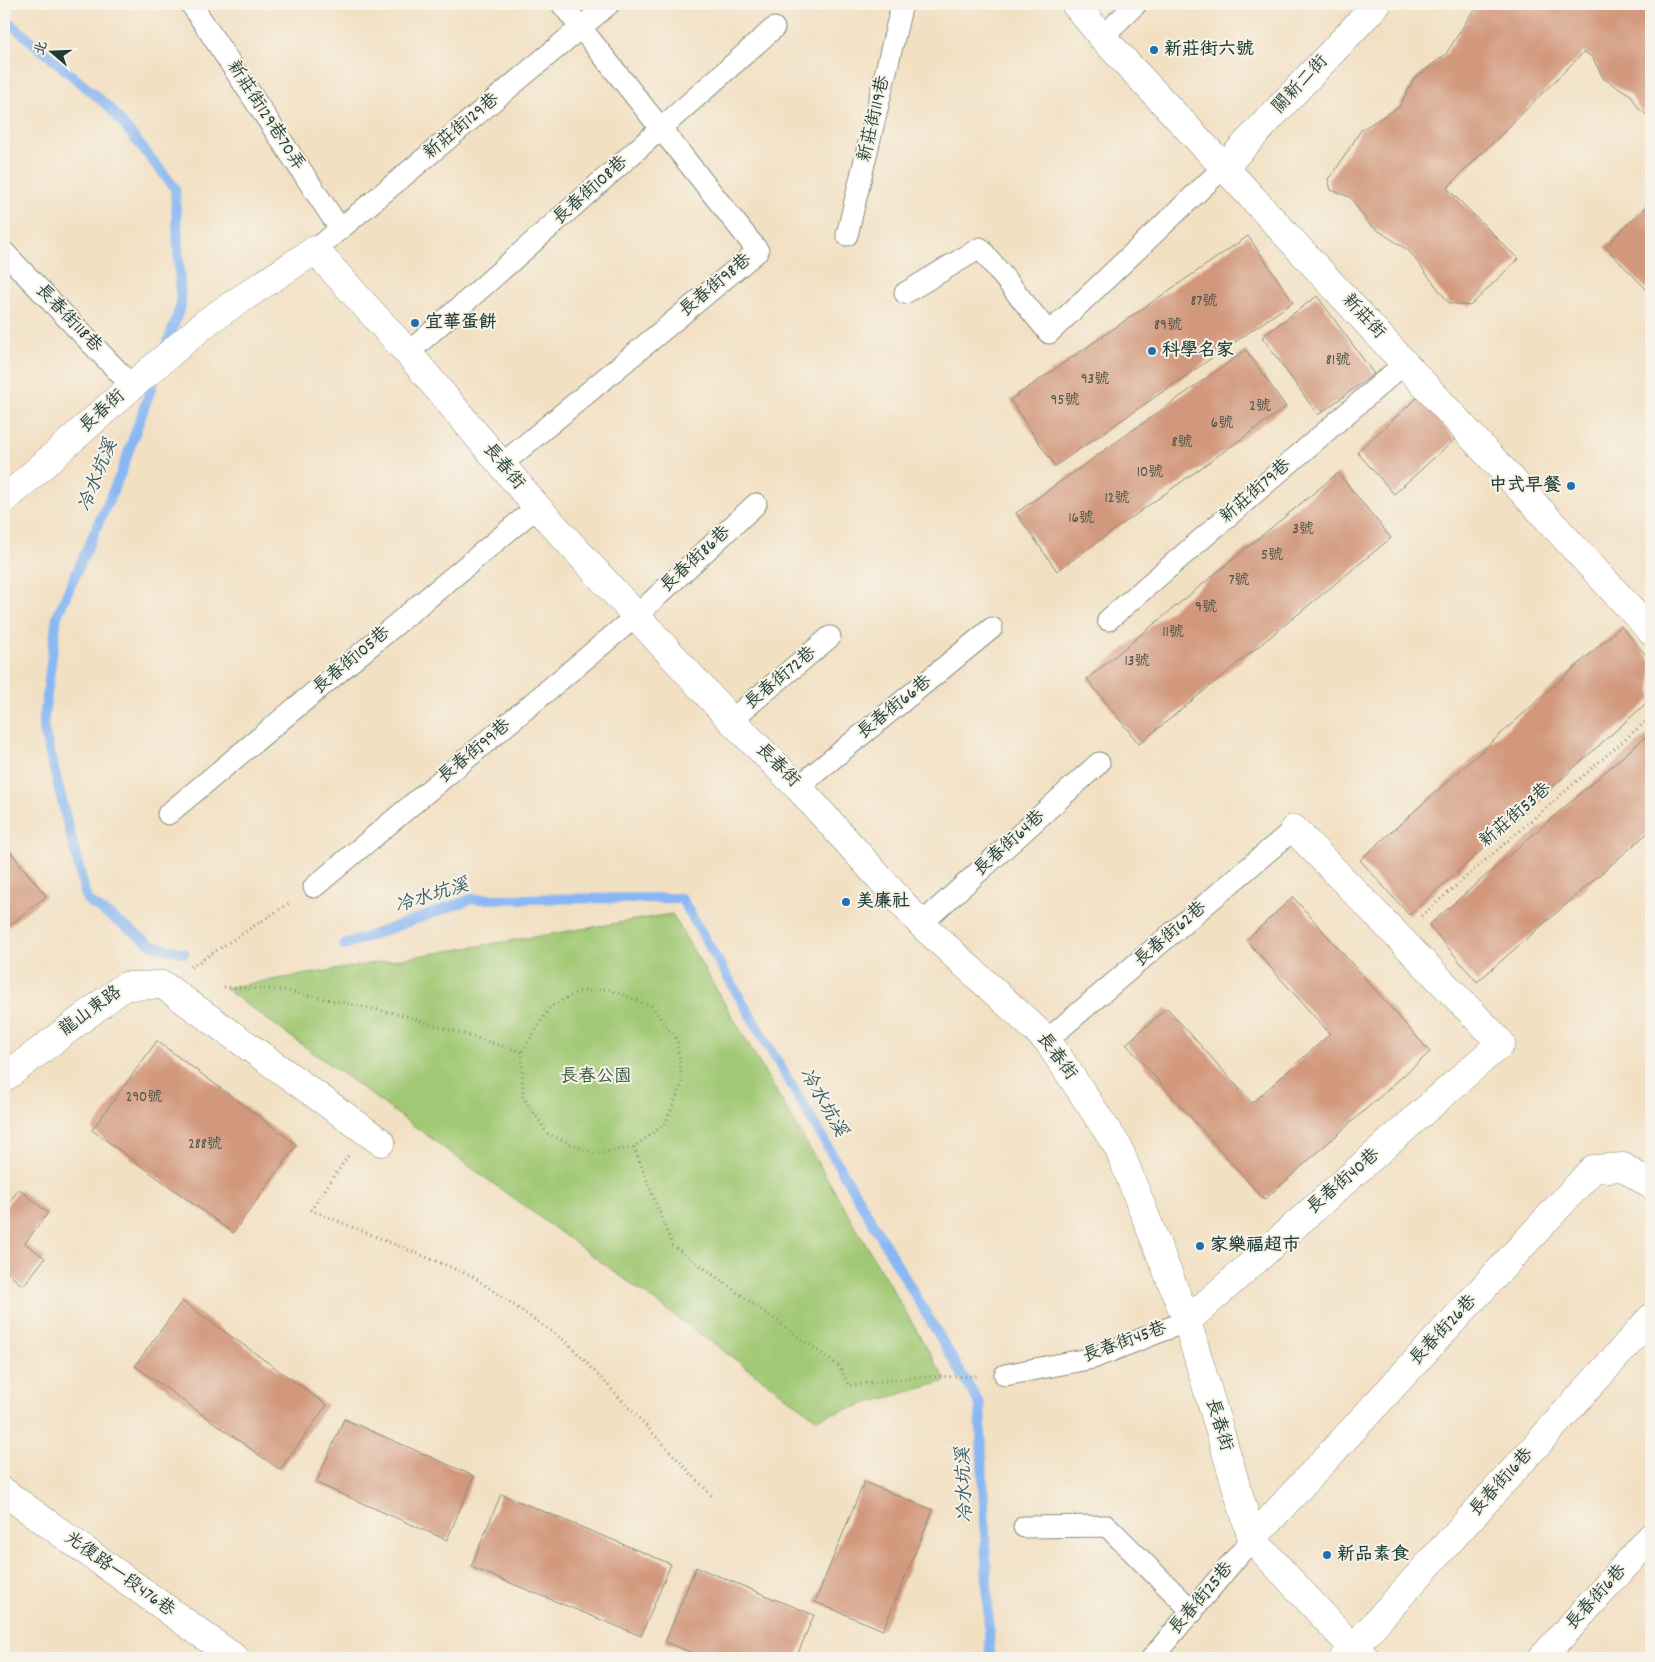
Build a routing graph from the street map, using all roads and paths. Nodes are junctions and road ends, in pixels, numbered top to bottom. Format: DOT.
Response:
graph roads {
  1 [pos="191,4"];
  2 [pos="562,4"];
  3 [pos="609,4"];
  4 [pos="902,4"];
  5 [pos="1075,4"];
  6 [pos="1136,4"];
  7 [pos="1377,4"];
  8 [pos="581,27"];
  9 [pos="774,28"];
  10 [pos="1102,37"];
  11 [pos="661,129"];
  12 [pos="1224,167"];
  13 [pos="340,229"];
  14 [pos="847,235"];
  15 [pos="315,250"];
  16 [pos="4,252"];
  17 [pos="905,293"];
  18 [pos="408,353"];
  19 [pos="1405,363"];
  20 [pos="132,386"];
  21 [pos="501,465"];
  22 [pos="4,500"];
  23 [pos="756,504"];
  24 [pos="537,507"];
  25 [pos="636,616"];
  26 [pos="1108,620"];
  27 [pos="992,628"];
  28 [pos="1651,631"];
  29 [pos="830,637"];
  30 [pos="1651,717"];
  31 [pos="731,720"];
  32 [pos="1099,763"];
  33 [pos="798,787"];
  34 [pos="168,814"];
  35 [pos="1294,829"];
  36 [pos="314,887"];
  37 [pos="921,924"];
  38 [pos="1398,936"];
  39 [pos="163,985"];
  40 [pos="219,987"];
  41 [pos="1047,1040"];
  42 [pos="522,1052"];
  43 [pos="5,1073"];
  44 [pos="373,1136"];
  45 [pos="634,1147"];
  46 [pos="1651,1185"];
  47 [pos="1651,1318"];
  48 [pos="1186,1321"];
  49 [pos="1005,1375"];
  50 [pos="4,1492"];
  51 [pos="712,1496"];
  52 [pos="1024,1527"];
  53 [pos="1651,1537"];
  54 [pos="1252,1539"];
  55 [pos="1193,1612"];
  56 [pos="1354,1655"];
  57 [pos="235,1658"];
  58 [pos="1152,1658"];
  59 [pos="1542,1658"];
  1 -- 13 [label="lane, 新莊街129巷70弄"];
  2 -- 8 [label="lane, 長春街98巷"];
  3 -- 8 [label="lane, 新莊街129巷"];
  4 -- 14 [label="lane, 新莊街119巷"];
  5 -- 10 [label="street, 新莊街"];
  6 -- 10 [label="lane"];
  7 -- 12 [label="street, 關新二街"];
  8 -- 11 [label="lane, 長春街98巷"];
  8 -- 13 [label="lane, 新莊街129巷"];
  9 -- 11 [label="lane, 長春街108巷"];
  10 -- 12 [label="street, 新莊街"];
  11 -- 18 [label="lane, 長春街108巷"];
  11 -- 21 [label="lane, 長春街98巷"];
  12 -- 17 [label="lane"];
  12 -- 19 [label="street, 新莊街"];
  13 -- 15 [label="lane, 新莊街129巷"];
  15 -- 18 [label="street, 長春街"];
  15 -- 20 [label="street, 長春街"];
  16 -- 20 [label="lane, 長春街118巷"];
  18 -- 21 [label="street, 長春街"];
  19 -- 26 [label="lane, 新莊街79巷"];
  19 -- 28 [label="street, 新莊街"];
  20 -- 22 [label="street, 長春街"];
  21 -- 24 [label="street, 長春街"];
  23 -- 25 [label="lane, 長春街86巷"];
  24 -- 25 [label="street, 長春街"];
  24 -- 34 [label="lane, 長春街105巷"];
  25 -- 31 [label="street, 長春街"];
  25 -- 36 [label="lane, 長春街99巷"];
  27 -- 33 [label="lane, 長春街66巷"];
  29 -- 31 [label="lane, 長春街72巷"];
  30 -- 38 [label="path, 新莊街53巷"];
  31 -- 33 [label="street, 長春街"];
  32 -- 37 [label="lane, 長春街64巷"];
  33 -- 37 [label="street, 長春街"];
  35 -- 38 [label="street"];
  35 -- 41 [label="lane, 長春街62巷"];
  36 -- 39 [label="path"];
  37 -- 41 [label="street, 長春街"];
  38 -- 48 [label="street, 長春街40巷"];
  39 -- 43 [label="street, 龍山東路"];
  39 -- 44 [label="street"];
  40 -- 42 [label="path"];
  41 -- 48 [label="street, 長春街"];
  42 -- 45 [label="path"];
  42 -- 45 [label="path"];
  44 -- 51 [label="path"];
  45 -- 49 [label="path"];
  46 -- 54 [label="street, 長春街26巷"];
  47 -- 56 [label="street, 長春街16巷"];
  48 -- 49 [label="lane, 長春街45巷"];
  48 -- 54 [label="street, 長春街"];
  50 -- 57 [label="street, 光復路一段476巷"];
  52 -- 55 [label="lane"];
  53 -- 59 [label="street, 長春街6巷"];
  54 -- 55 [label="lane, 長春街25巷"];
  54 -- 56 [label="street, 長春街"];
  55 -- 58 [label="lane, 長春街25巷"];
}
